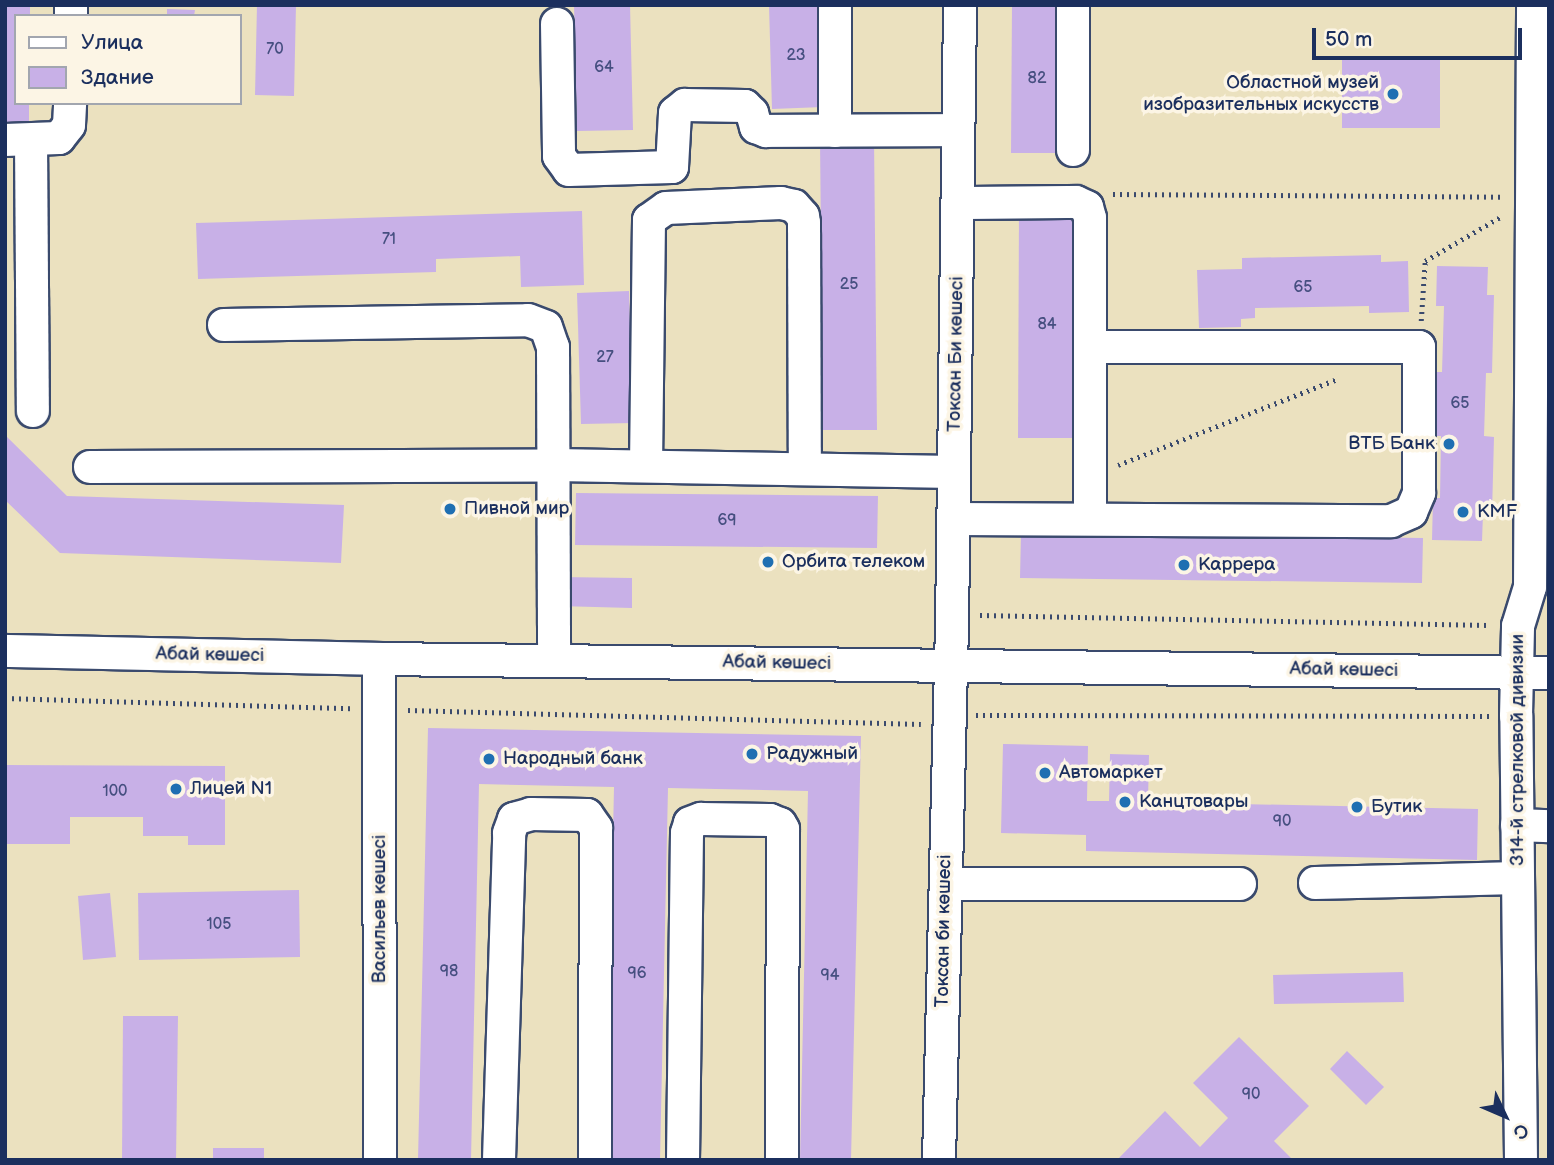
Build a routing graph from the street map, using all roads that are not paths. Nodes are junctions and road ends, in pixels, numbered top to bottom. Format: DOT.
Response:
graph roads {
  1 [pos="835,5"];
  2 [pos="960,5"];
  3 [pos="1073,5"];
  4 [pos="1533,5"];
  5 [pos="558,24"];
  6 [pos="70,105"];
  7 [pos="958,130"];
  8 [pos="835,131"];
  9 [pos="18,141"];
  10 [pos="1073,150"];
  11 [pos="958,202"];
  12 [pos="224,325"];
  13 [pos="1090,347"];
  14 [pos="33,411"];
  15 [pos="1540,452"];
  16 [pos="554,465"];
  17 [pos="646,466"];
  18 [pos="90,467"];
  19 [pos="805,468"];
  20 [pos="954,472"];
  21 [pos="954,519"];
  22 [pos="1090,519"];
  23 [pos="1530,587"];
  24 [pos="5,650"];
  25 [pos="379,659"];
  26 [pos="554,659"];
  27 [pos="951,666"];
  28 [pos="1517,673"];
  29 [pos="1549,673"];
  30 [pos="959,714"];
  31 [pos="1517,825"];
  32 [pos="1549,826"];
  33 [pos="1517,878"];
  34 [pos="1315,883"];
  35 [pos="946,884"];
  36 [pos="1240,884"];
  37 [pos="380,1160"];
  38 [pos="499,1160"];
  39 [pos="595,1160"];
  40 [pos="684,1160"];
  41 [pos="782,1160"];
  42 [pos="939,1160"];
  43 [pos="1521,1160"];
  1 -- 8 [label="street"];
  2 -- 7 [label="street, Токсан Би көшесі"];
  3 -- 10 [label="street"];
  4 -- 23 [label="street, 314-й стрелковой дивизии"];
  5 -- 8 [label="street"];
  6 -- 9 [label="street"];
  7 -- 8 [label="street"];
  7 -- 11 [label="street, Токсан Би көшесі"];
  9 -- 14 [label="street"];
  11 -- 13 [label="street"];
  11 -- 20 [label="street, Токсан Би көшесі"];
  12 -- 16 [label="street"];
  13 -- 22 [label="street"];
  13 -- 22 [label="street"];
  15 -- 23 [label="street"];
  16 -- 17 [label="street"];
  16 -- 18 [label="street"];
  16 -- 26 [label="street"];
  17 -- 19 [label="street"];
  17 -- 19 [label="street"];
  19 -- 20 [label="street"];
  20 -- 21 [label="street, Токсан Би көшесі"];
  21 -- 22 [label="street"];
  21 -- 27 [label="street, Токсан Би көшесі"];
  23 -- 28 [label="street, 314-й стрелковой дивизии"];
  24 -- 25 [label="street, Абай көшесі"];
  25 -- 26 [label="street, Абай көшесі"];
  25 -- 37 [label="street, Васильев көшесі"];
  26 -- 27 [label="street, Абай көшесі"];
  27 -- 28 [label="street, Абай көшесі"];
  27 -- 30 [label="street, Токсан Би көшесі"];
  28 -- 29 [label="street, Абай көшесі"];
  28 -- 31 [label="street, 314-й стрелковой дивизии"];
  30 -- 35 [label="street, Токсан би көшесі"];
  31 -- 32 [label="street"];
  31 -- 33 [label="street, 314-й стрелковой дивизии"];
  33 -- 34 [label="street"];
  33 -- 43 [label="street, 314-й стрелковой дивизии"];
  35 -- 36 [label="street"];
  35 -- 42 [label="street, Токсан би көшесі"];
  38 -- 39 [label="street"];
  40 -- 41 [label="street"];
}
